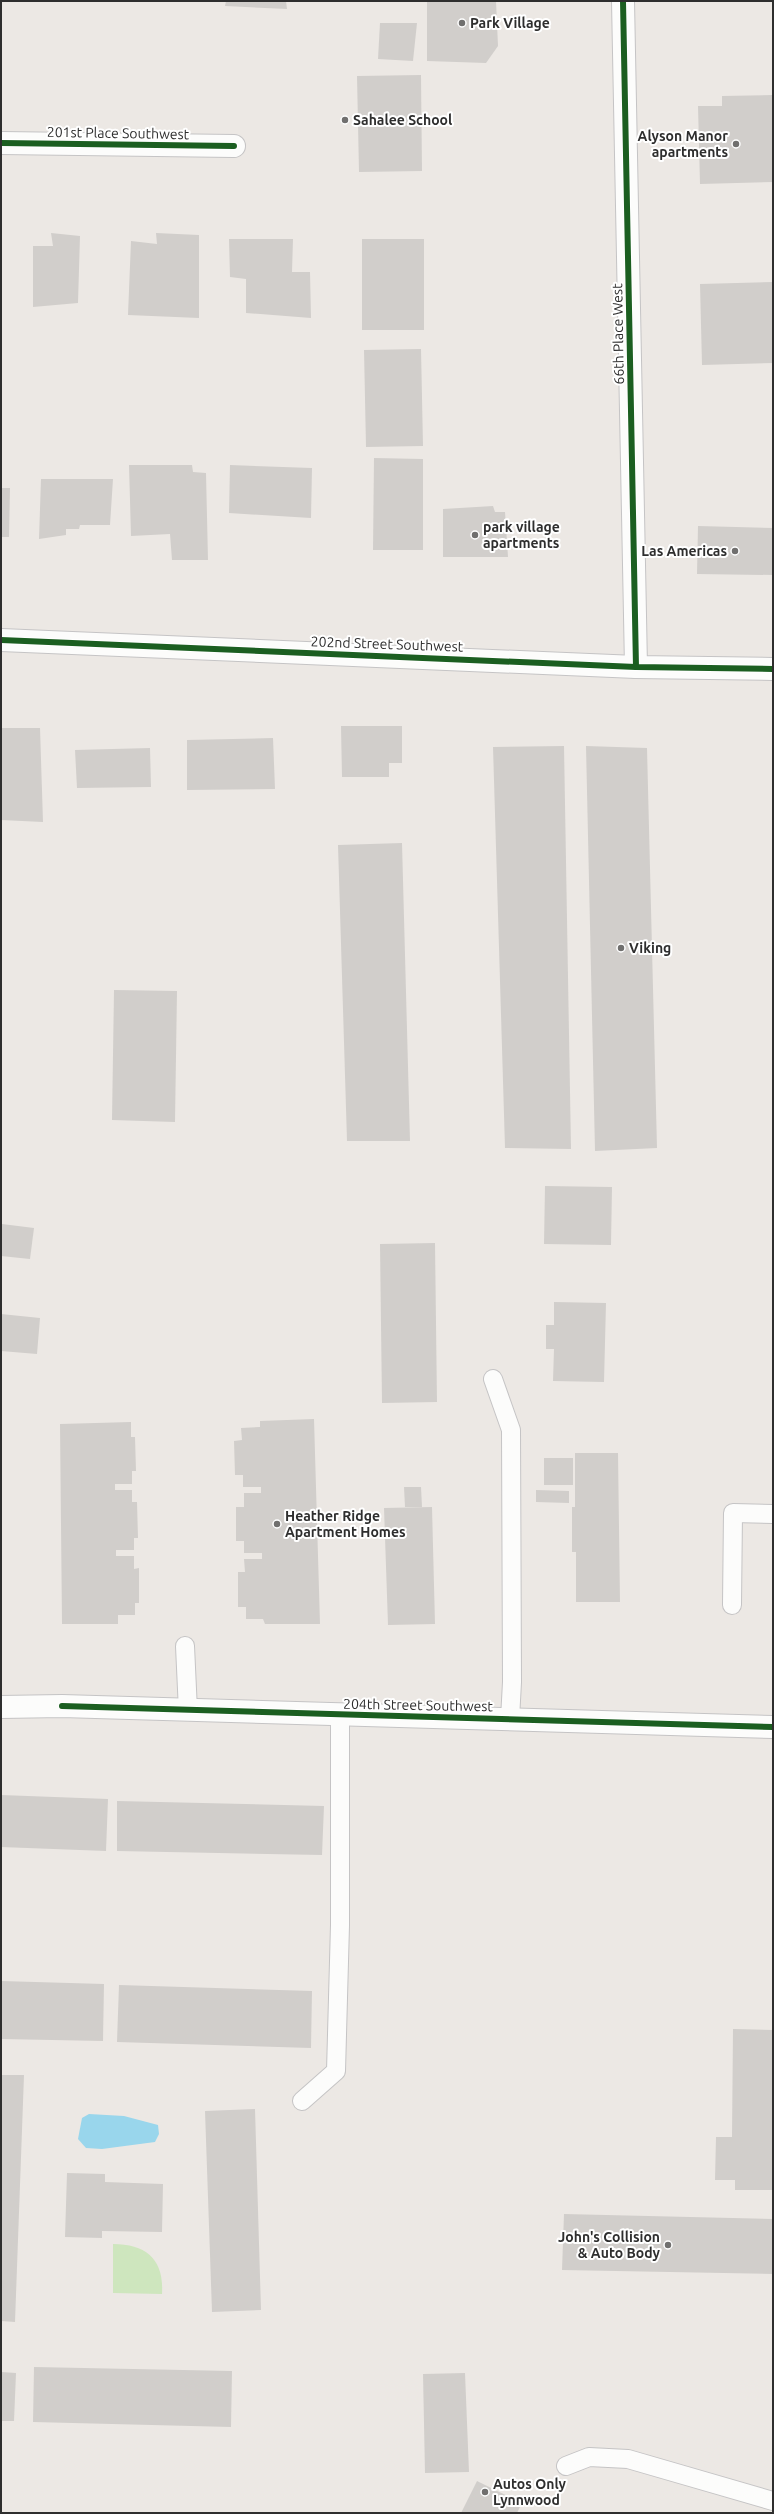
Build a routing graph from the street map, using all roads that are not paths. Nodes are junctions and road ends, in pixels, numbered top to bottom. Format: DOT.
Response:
graph roads {
  1 [pos="623,1"];
  2 [pos="1,143"];
  3 [pos="234,146"];
  4 [pos="1,640"];
  5 [pos="636,667"];
  6 [pos="773,669"];
  7 [pos="493,1379"];
  8 [pos="773,1514"];
  9 [pos="732,1605"];
  10 [pos="185,1646"];
  11 [pos="1,1707"];
  12 [pos="188,1711"];
  13 [pos="340,1715"];
  14 [pos="510,1719"];
  15 [pos="773,1728"];
  16 [pos="302,2101"];
  17 [pos="566,2466"];
  18 [pos="773,2501"];
  1 -- 5 [label="street, 66th Place West"];
  2 -- 3 [label="street, 201st Place Southwest"];
  4 -- 5 [label="street, 202nd Street Southwest"];
  5 -- 6 [label="street, 202nd Street Southwest"];
  7 -- 14 [label="lane"];
  8 -- 9 [label="lane"];
  10 -- 12 [label="lane"];
  11 -- 12 [label="street, 204th Street Southwest"];
  12 -- 13 [label="street, 204th Street Southwest"];
  13 -- 14 [label="street, 204th Street Southwest"];
  13 -- 16 [label="lane"];
  14 -- 15 [label="street, 204th Street Southwest"];
  17 -- 18 [label="lane"];
}
